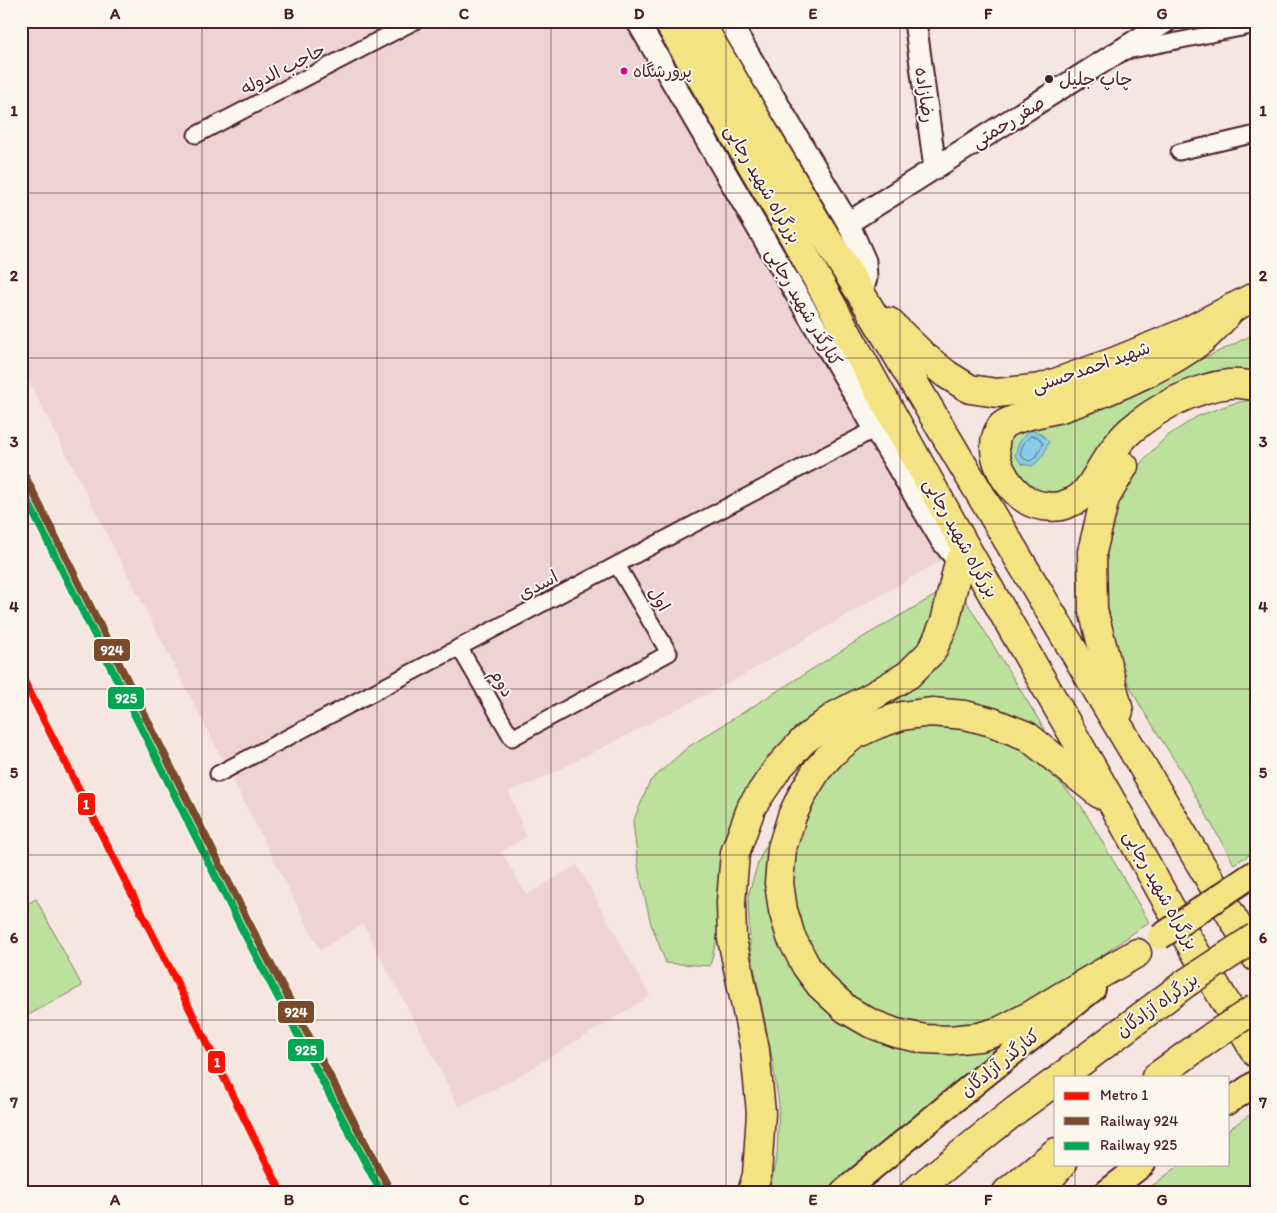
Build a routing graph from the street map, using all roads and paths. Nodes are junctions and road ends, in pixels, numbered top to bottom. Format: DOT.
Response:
graph roads {
  1 [pos="415,21"];
  2 [pos="637,21"];
  3 [pos="668,21"];
  4 [pos="699,21"];
  5 [pos="729,21"];
  6 [pos="915,21"];
  7 [pos="1168,21"];
  8 [pos="1256,26"];
  9 [pos="1118,52"];
  10 [pos="1256,134"];
  11 [pos="196,135"];
  12 [pos="1179,152"];
  13 [pos="935,168"];
  14 [pos="848,223"];
  15 [pos="861,294"];
  16 [pos="1256,296"];
  17 [pos="1232,308"];
  18 [pos="1256,386"];
  19 [pos="875,429"];
  20 [pos="959,562"];
  21 [pos="617,565"];
  22 [pos="985,580"];
  23 [pos="459,647"];
  24 [pos="512,738"];
  25 [pos="1127,741"];
  26 [pos="218,774"];
  27 [pos="1113,804"];
  28 [pos="1256,872"];
  29 [pos="1256,937"];
  30 [pos="1137,953"];
  31 [pos="1256,957"];
  32 [pos="1256,1008"];
  33 [pos="1256,1053"];
  34 [pos="1062,1076"];
  35 [pos="1157,1076"];
  36 [pos="1054,1082"];
  37 [pos="1054,1154"];
  38 [pos="1060,1166"];
  39 [pos="1140,1166"];
  40 [pos="752,1192"];
  41 [pos="843,1192"];
  42 [pos="914,1192"];
  43 [pos="1006,1192"];
  44 [pos="1038,1192"];
  45 [pos="1107,1192"];
  1 -- 11 [label="street, حاجب الدوله"];
  2 -- 19 [label="street, کنارگذر شهید رجایی"];
  3 -- 22 [label="highway, بزرگراه شهید رجایی"];
  4 -- 15 [label="highway, بزرگراه شهید رجایی"];
  5 -- 14 [label="street"];
  6 -- 13 [label="street, رضازاده"];
  7 -- 9 [label="street, صفر رحمتی"];
  8 -- 9 [label="street"];
  9 -- 13 [label="street, صفر رحمتی"];
  10 -- 12 [label="street"];
  13 -- 14 [label="street, صفر رحمتی"];
  14 -- 15 [label="street"];
  15 -- 17 [label="highway, شهید احمدحسنی"];
  15 -- 25 [label="highway, بزرگراه شهید رجایی"];
  16 -- 17 [label="highway, شهید احمدحسنی"];
  17 -- 18 [label="highway"];
  18 -- 25 [label="highway"];
  19 -- 20 [label="street, کنارگذر شهید رجایی"];
  19 -- 21 [label="street, اسدی"];
  20 -- 22 [label="street, کنارگذر شهید رجایی"];
  20 -- 40 [label="highway"];
  21 -- 23 [label="street, اسدی"];
  21 -- 24 [label="street, اول"];
  22 -- 27 [label="highway, بزرگراه شهید رجایی"];
  23 -- 24 [label="street, دوم"];
  23 -- 26 [label="street, اسدی"];
  25 -- 31 [label="highway, بزرگراه شهید رجایی"];
  27 -- 30 [label="highway"];
  27 -- 33 [label="highway, بزرگراه شهید رجایی"];
  28 -- 30 [label="main road, کنارگذر آزادگان, bridge"];
  29 -- 34 [label="highway, بزرگراه آزادگان, bridge"];
  30 -- 41 [label="main road, کنارگذر آزادگان"];
  32 -- 35 [label="highway, bridge"];
  36 -- 42 [label="highway"];
  37 -- 43 [label="highway"];
  38 -- 44 [label="highway"];
  39 -- 45 [label="main road"];
}
